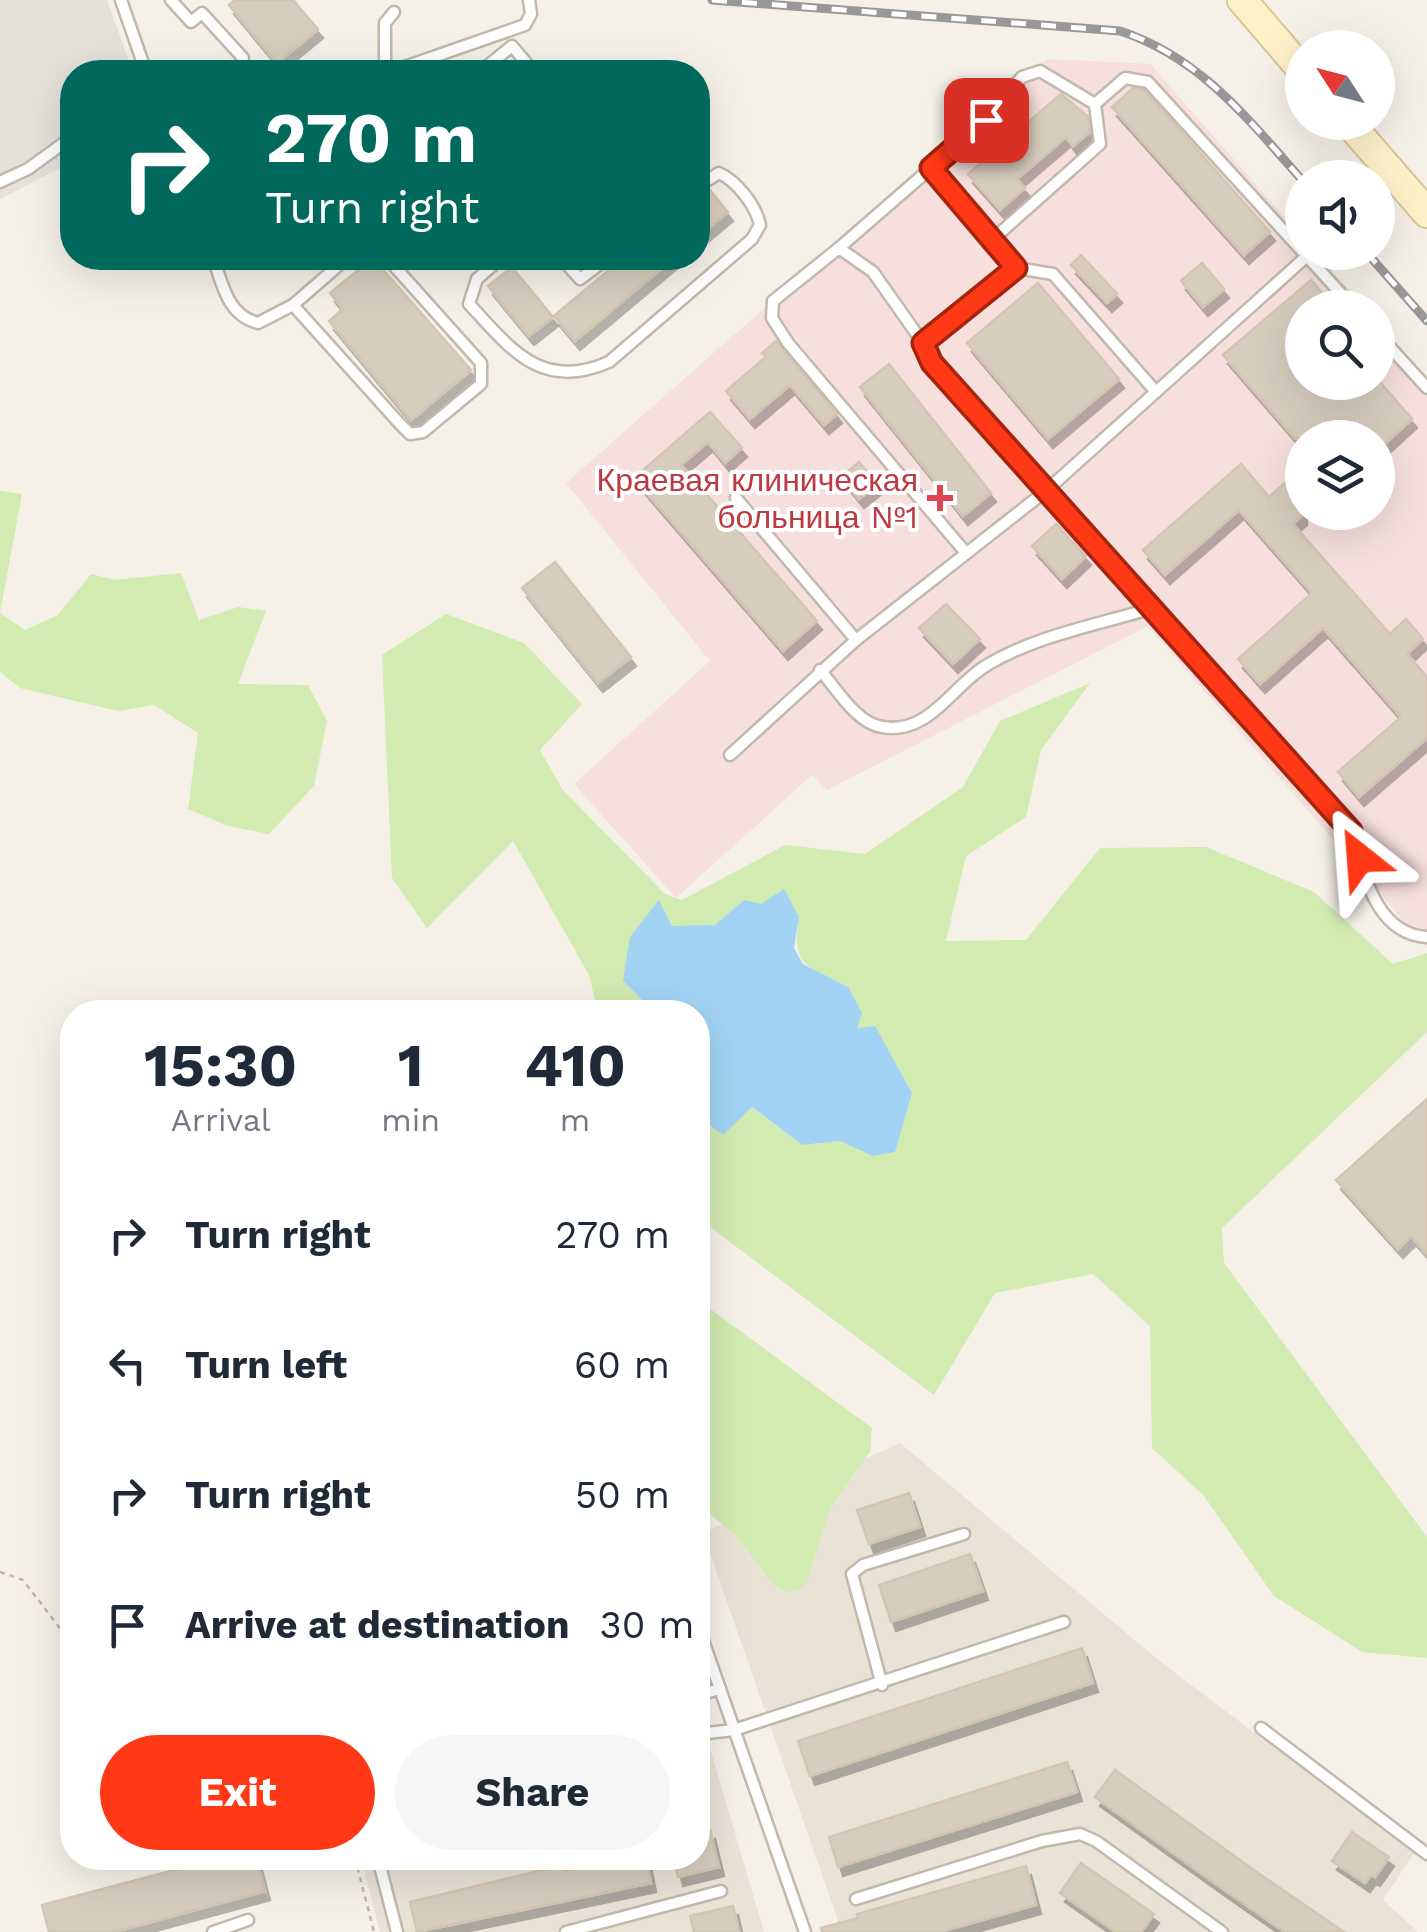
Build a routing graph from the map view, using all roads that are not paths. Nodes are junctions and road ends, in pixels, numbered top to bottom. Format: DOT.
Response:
graph roads {
  1 [pos="122,0"];
  2 [pos="170,0"];
  3 [pos="528,0"];
  4 [pos="1242,0"];
  5 [pos="394,12"];
  6 [pos="1285,50"];
  7 [pos="243,58"];
  8 [pos="142,60"];
  9 [pos="387,60"];
  10 [pos="423,60"];
  11 [pos="495,60"];
  12 [pos="524,60"];
  13 [pos="1095,104"];
  14 [pos="1364,140"];
  15 [pos="60,146"];
  16 [pos="931,168"];
  17 [pos="710,179"];
  18 [pos="0,182"];
  19 [pos="1427,213"];
  20 [pos="1285,232"];
  21 [pos="992,240"];
  22 [pos="839,248"];
  23 [pos="1016,268"];
  24 [pos="217,270"];
  25 [pos="334,270"];
  26 [pos="398,270"];
  27 [pos="487,270"];
  28 [pos="572,270"];
  29 [pos="592,270"];
  30 [pos="1286,270"];
  31 [pos="1319,270"];
  32 [pos="1338,290"];
  33 [pos="293,306"];
  34 [pos="923,343"];
  35 [pos="1395,353"];
  36 [pos="1427,388"];
  37 [pos="1156,392"];
  38 [pos="1047,490"];
  39 [pos="736,498"];
  40 [pos="966,553"];
  41 [pos="1152,608"];
  42 [pos="856,640"];
  43 [pos="820,670"];
  44 [pos="730,756"];
  45 [pos="1427,937"];
  46 [pos="964,1534"];
  47 [pos="1064,1622"];
  48 [pos="710,1660"];
  49 [pos="882,1685"];
  50 [pos="720,1689"];
  51 [pos="710,1692"];
  52 [pos="1261,1728"];
  53 [pos="734,1730"];
  54 [pos="710,1733"];
  55 [pos="1427,1854"];
  56 [pos="381,1870"];
  57 [pos="721,1892"];
  58 [pos="856,1899"];
  59 [pos="248,1920"];
  60 [pos="213,1932"];
  61 [pos="397,1932"];
  62 [pos="566,1932"];
  63 [pos="805,1932"];
  64 [pos="1222,1932"];
  1 -- 8 [label="lane"];
  2 -- 7 [label="lane"];
  3 -- 10 [label="lane"];
  4 -- 6 [label="main road"];
  5 -- 9 [label="lane"];
  11 -- 12 [label="lane"];
  13 -- 16 [label="lane"];
  13 -- 20 [label="lane"];
  13 -- 21 [label="lane"];
  14 -- 19 [label="main road"];
  15 -- 18 [label="lane"];
  16 -- 21 [label="lane"];
  16 -- 22 [label="lane"];
  17 -- 27 [label="lane"];
  21 -- 23 [label="lane"];
  22 -- 34 [label="lane"];
  22 -- 40 [label="lane"];
  23 -- 34 [label="lane"];
  23 -- 37 [label="lane"];
  24 -- 33 [label="lane"];
  25 -- 33 [label="lane"];
  26 -- 33 [label="lane"];
  28 -- 29 [label="lane"];
  30 -- 37 [label="lane"];
  31 -- 32 [label="lane"];
  34 -- 38 [label="lane"];
  35 -- 36 [label="lane"];
  37 -- 38 [label="lane"];
  38 -- 40 [label="lane"];
  38 -- 41 [label="lane"];
  39 -- 42 [label="lane"];
  40 -- 42 [label="lane"];
  41 -- 43 [label="lane"];
  41 -- 45 [label="lane"];
  42 -- 43 [label="lane"];
  43 -- 44 [label="lane"];
  46 -- 49 [label="lane"];
  47 -- 49 [label="lane"];
  48 -- 50 [label="lane"];
  49 -- 53 [label="lane"];
  50 -- 51 [label="lane"];
  50 -- 53 [label="lane"];
  52 -- 55 [label="lane"];
  53 -- 54 [label="lane"];
  53 -- 63 [label="lane"];
  56 -- 61 [label="lane"];
  57 -- 62 [label="lane"];
  58 -- 64 [label="lane"];
  59 -- 60 [label="lane"];
}
